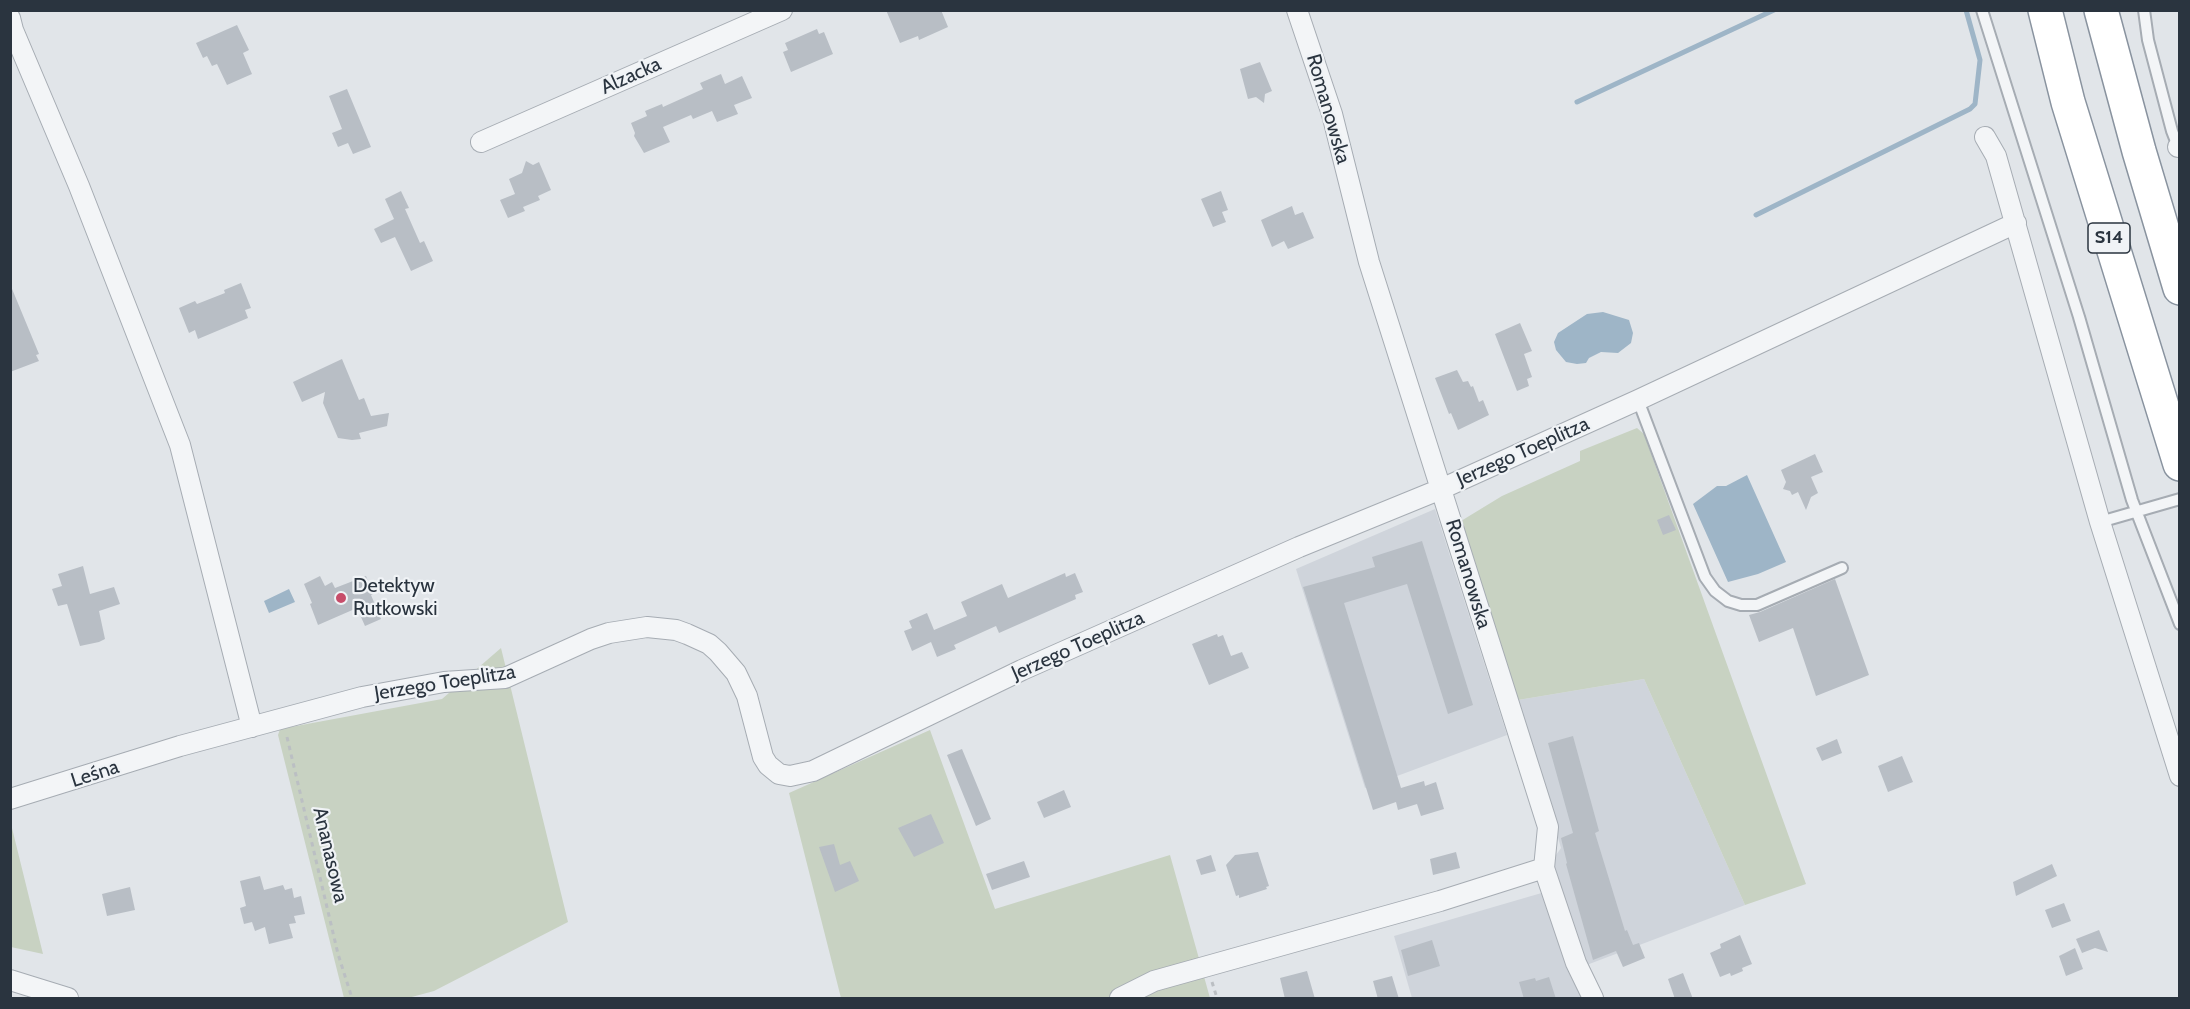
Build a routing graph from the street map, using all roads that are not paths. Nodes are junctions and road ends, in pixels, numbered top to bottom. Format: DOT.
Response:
graph roads {
  1 [pos="782,10"];
  2 [pos="1297,10"];
  3 [pos="1982,10"];
  4 [pos="2045,10"];
  5 [pos="2101,10"];
  6 [pos="2144,10"];
  7 [pos="10,18"];
  8 [pos="1985,137"];
  9 [pos="481,142"];
  10 [pos="2179,148"];
  11 [pos="2016,223"];
  12 [pos="2180,288"];
  13 [pos="1638,400"];
  14 [pos="2180,464"];
  15 [pos="1441,489"];
  16 [pos="2180,499"];
  17 [pos="2137,512"];
  18 [pos="2100,522"];
  19 [pos="1842,568"];
  20 [pos="2180,624"];
  21 [pos="252,727"];
  22 [pos="180,747"];
  23 [pos="2180,776"];
  24 [pos="10,800"];
  25 [pos="1544,868"];
  26 [pos="10,980"];
  27 [pos="68,999"];
  28 [pos="1120,999"];
  29 [pos="1593,999"];
  1 -- 9 [label="street, Alzacka"];
  2 -- 15 [label="street, Romanowska"];
  3 -- 17 [label="lane"];
  4 -- 14 [label="highway, S14"];
  5 -- 12 [label="highway, S14"];
  6 -- 10 [label="lane"];
  7 -- 21 [label="street"];
  8 -- 11 [label="street"];
  11 -- 13 [label="street, Jerzego Toeplitza"];
  11 -- 18 [label="street"];
  13 -- 15 [label="street, Jerzego Toeplitza"];
  13 -- 19 [label="lane"];
  15 -- 21 [label="street, Jerzego Toeplitza"];
  15 -- 25 [label="street, Romanowska"];
  16 -- 17 [label="lane"];
  17 -- 18 [label="lane"];
  17 -- 20 [label="lane"];
  18 -- 23 [label="street"];
  21 -- 22 [label="street, Jerzego Toeplitza"];
  22 -- 24 [label="street, Leśna"];
  25 -- 28 [label="street"];
  25 -- 29 [label="street, Romanowska"];
  26 -- 27 [label="street"];
}
